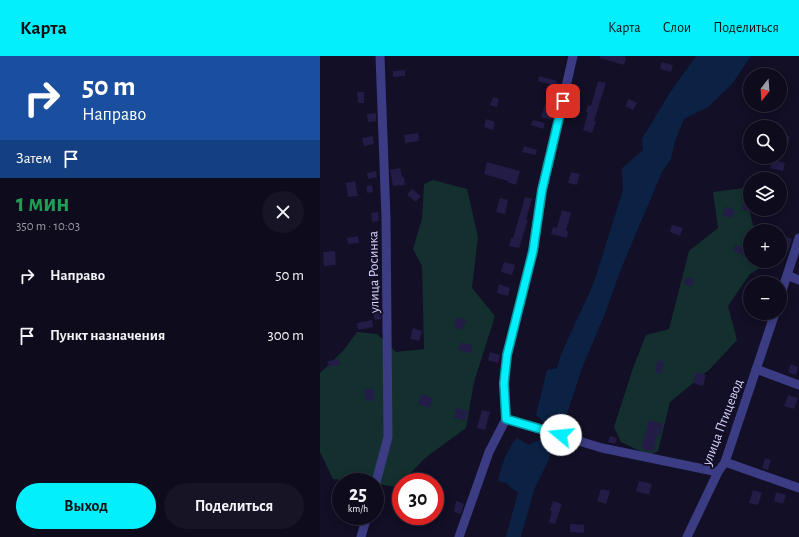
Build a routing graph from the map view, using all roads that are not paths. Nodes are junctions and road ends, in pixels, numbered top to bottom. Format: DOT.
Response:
graph roads {
  1 [pos="380,56"];
  2 [pos="573,56"];
  3 [pos="799,238"];
  4 [pos="787,276"];
  5 [pos="799,280"];
  6 [pos="773,320"];
  7 [pos="756,369"];
  8 [pos="799,385"];
  9 [pos="506,419"];
  10 [pos="725,462"];
  11 [pos="718,472"];
  12 [pos="378,473"];
  13 [pos="799,488"];
  14 [pos="364,525"];
  15 [pos="361,537"];
  16 [pos="459,537"];
  17 [pos="687,537"];
  1 -- 12 [label="street, улица Росинка"];
  2 -- 9 [label="street"];
  3 -- 4 [label="street"];
  4 -- 5 [label="street"];
  6 -- 7 [label="street, улица Птицевод"];
  7 -- 8 [label="street"];
  7 -- 10 [label="street, улица Птицевод"];
  9 -- 11 [label="street"];
  9 -- 16 [label="street"];
  10 -- 11 [label="street, улица Птицевод"];
  10 -- 13 [label="street"];
  11 -- 17 [label="street, улица Птицевод"];
  14 -- 15 [label="street"];
}
